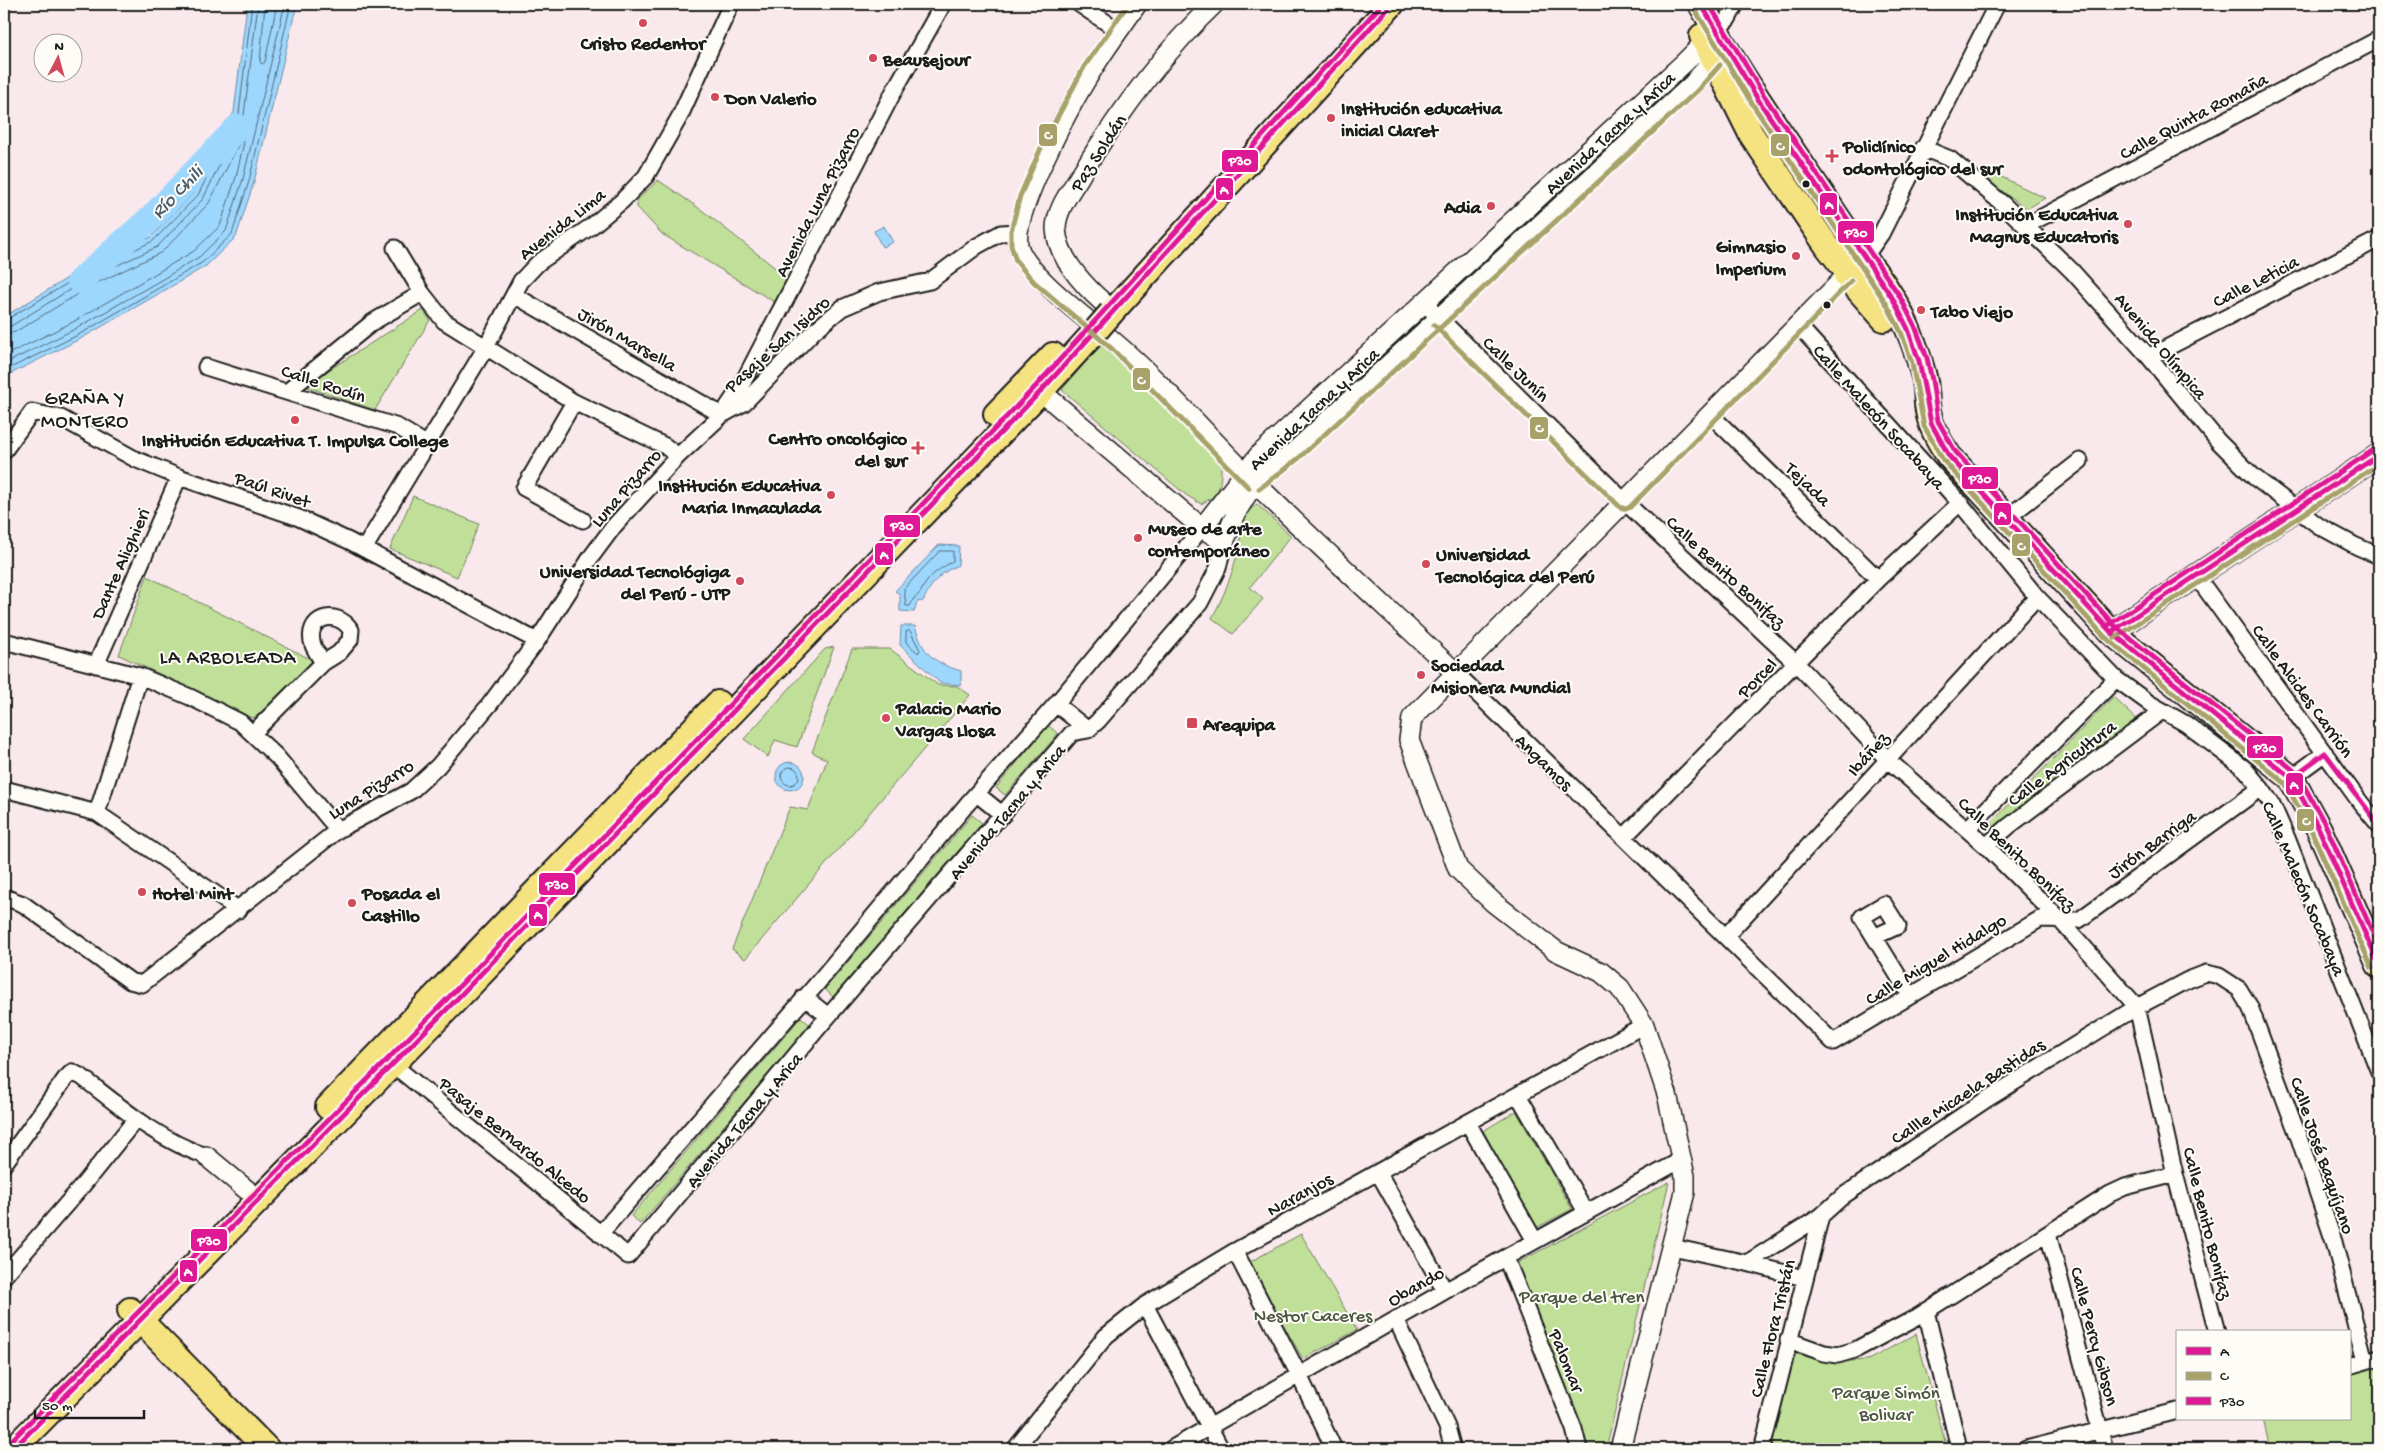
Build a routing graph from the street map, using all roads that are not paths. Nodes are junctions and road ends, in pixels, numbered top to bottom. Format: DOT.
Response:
graph roads {
  1 [pos="731,4"];
  2 [pos="943,4"];
  3 [pos="1079,4"];
  4 [pos="1137,4"];
  5 [pos="1214,4"];
  6 [pos="1371,4"];
  7 [pos="1392,4"];
  8 [pos="1685,4"];
  9 [pos="1701,4"];
  10 [pos="1736,4"];
  11 [pos="1997,4"];
  12 [pos="1119,31"];
  13 [pos="1717,39"];
  14 [pos="2379,39"];
  15 [pos="1924,148"];
  16 [pos="2025,226"];
  17 [pos="1018,232"];
  18 [pos="2379,239"];
  19 [pos="395,248"];
  20 [pos="1864,258"];
  21 [pos="1846,276"];
  22 [pos="422,292"];
  23 [pos="514,295"];
  24 [pos="1424,304"];
  25 [pos="1107,308"];
  26 [pos="1884,319"];
  27 [pos="1439,320"];
  28 [pos="1796,324"];
  29 [pos="486,347"];
  30 [pos="1916,354"];
  31 [pos="2149,357"];
  32 [pos="206,367"];
  33 [pos="1035,386"];
  34 [pos="288,391"];
  35 [pos="574,402"];
  36 [pos="722,415"];
  37 [pos="1711,415"];
  38 [pos="426,444"];
  39 [pos="4,452"];
  40 [pos="2379,455"];
  41 [pos="678,456"];
  42 [pos="2080,461"];
  43 [pos="179,477"];
  44 [pos="1249,478"];
  45 [pos="1625,502"];
  46 [pos="1960,503"];
  47 [pos="2296,511"];
  48 [pos="2008,517"];
  49 [pos="583,520"];
  50 [pos="1202,528"];
  51 [pos="1224,542"];
  52 [pos="364,549"];
  53 [pos="2379,556"];
  54 [pos="2198,577"];
  55 [pos="1878,579"];
  56 [pos="2036,597"];
  57 [pos="2111,632"];
  58 [pos="4,641"];
  59 [pos="537,641"];
  60 [pos="324,663"];
  61 [pos="1797,664"];
  62 [pos="96,665"];
  63 [pos="1456,673"];
  64 [pos="140,676"];
  65 [pos="2116,679"];
  66 [pos="1056,704"];
  67 [pos="2162,711"];
  68 [pos="1088,730"];
  69 [pos="253,733"];
  70 [pos="2325,753"];
  71 [pos="1888,760"];
  72 [pos="2291,778"];
  73 [pos="2261,788"];
  74 [pos="4,789"];
  75 [pos="977,794"];
  76 [pos="97,812"];
  77 [pos="1003,815"];
  78 [pos="2379,825"];
  79 [pos="1967,829"];
  80 [pos="338,830"];
  81 [pos="1624,838"];
  82 [pos="1986,846"];
  83 [pos="4,897"];
  84 [pos="239,910"];
  85 [pos="2060,920"];
  86 [pos="1726,936"];
  87 [pos="1874,937"];
  88 [pos="2379,961"];
  89 [pos="2219,976"];
  90 [pos="1910,995"];
  91 [pos="804,997"];
  92 [pos="2137,1007"];
  93 [pos="828,1016"];
  94 [pos="1644,1026"];
  95 [pos="1833,1042"];
  96 [pos="386,1059"];
  97 [pos="2379,1072"];
  98 [pos="1518,1095"];
  99 [pos="136,1119"];
  100 [pos="1468,1123"];
  101 [pos="206,1156"];
  102 [pos="1681,1160"];
  103 [pos="4,1164"];
  104 [pos="1378,1172"];
  105 [pos="2175,1174"];
  106 [pos="252,1196"];
  107 [pos="1586,1212"];
  108 [pos="1821,1216"];
  109 [pos="600,1234"];
  110 [pos="2048,1234"];
  111 [pos="1535,1240"];
  112 [pos="1672,1248"];
  113 [pos="1236,1251"];
  114 [pos="628,1256"];
  115 [pos="1506,1258"];
  116 [pos="1747,1263"];
  117 [pos="4,1276"];
  118 [pos="1804,1278"];
  119 [pos="1445,1291"];
  120 [pos="1146,1305"];
  121 [pos="1926,1311"];
  122 [pos="135,1315"];
  123 [pos="1396,1319"];
  124 [pos="2216,1330"];
  125 [pos="1788,1340"];
  126 [pos="2372,1359"];
  127 [pos="2350,1366"];
  128 [pos="1299,1375"];
  129 [pos="2176,1411"];
  130 [pos="1210,1426"];
  131 [pos="2100,1430"];
  132 [pos="4,1436"];
  133 [pos="13,1449"];
  134 [pos="267,1449"];
  135 [pos="1015,1449"];
  136 [pos="1171,1449"];
  137 [pos="1221,1449"];
  138 [pos="1334,1449"];
  139 [pos="1453,1449"];
  140 [pos="1579,1449"];
  141 [pos="1620,1449"];
  142 [pos="1762,1449"];
  143 [pos="1959,1449"];
  144 [pos="2026,1449"];
  145 [pos="2105,1449"];
  1 -- 23 [label="street, Avenida Lima"];
  2 -- 36 [label="street, Avenida Luna Pizarro"];
  3 -- 12 [label="street"];
  4 -- 12 [label="street"];
  5 -- 25 [label="street, Paz Soldán"];
  6 -- 25 [label="main road"];
  7 -- 25 [label="main road"];
  8 -- 13 [label="main road"];
  9 -- 13 [label="main road"];
  10 -- 13 [label="street"];
  11 -- 15 [label="street"];
  12 -- 17 [label="street"];
  13 -- 20 [label="main road"];
  13 -- 24 [label="street, Avenida Tacna y Arica"];
  13 -- 26 [label="main road"];
  13 -- 27 [label="street, Avenida Tacna y Arica"];
  14 -- 16 [label="street, Calle Quinta Romaña"];
  15 -- 16 [label="street, Avenida Olímpica"];
  15 -- 20 [label="street"];
  16 -- 31 [label="street, Avenida Olímpica"];
  17 -- 36 [label="street, Pasaje San Isidro"];
  17 -- 44 [label="street, Angamos"];
  18 -- 31 [label="street, Calle Leticia"];
  19 -- 22 [label="street"];
  20 -- 21 [label="street"];
  20 -- 30 [label="main road"];
  21 -- 26 [label="main road"];
  21 -- 28 [label="street"];
  22 -- 29 [label="street"];
  22 -- 34 [label="street"];
  23 -- 29 [label="street, Avenida Lima"];
  23 -- 36 [label="street, Jirón Marsella"];
  24 -- 27 [label="street, Calle Junín"];
  24 -- 44 [label="street, Avenida Tacna y Arica"];
  25 -- 33 [label="main road, bridge"];
  26 -- 30 [label="main road"];
  27 -- 44 [label="street, Avenida Tacna y Arica"];
  27 -- 45 [label="street, Calle Junín"];
  28 -- 37 [label="street"];
  28 -- 46 [label="street, Calle Malecón Socabaya"];
  29 -- 35 [label="street"];
  29 -- 38 [label="street, Avenida Lima"];
  30 -- 48 [label="main road"];
  31 -- 47 [label="street, Avenida Olímpica"];
  32 -- 34 [label="street, Calle Rodín"];
  33 -- 50 [label="street"];
  33 -- 96 [label="main road"];
  34 -- 38 [label="street, Calle Rodín"];
  35 -- 41 [label="street"];
  35 -- 49 [label="street"];
  36 -- 41 [label="street, Luna Pizarro"];
  37 -- 45 [label="street"];
  37 -- 55 [label="street, Tejada"];
  38 -- 52 [label="street, Avenida Lima"];
  39 -- 43 [label="street, Paúl Rivet"];
  40 -- 47 [label="main road"];
  41 -- 59 [label="street, Luna Pizarro"];
  42 -- 48 [label="street"];
  43 -- 52 [label="street, Paúl Rivet"];
  43 -- 62 [label="street, Dante Alighieri"];
  44 -- 50 [label="street, Avenida Tacna y Arica"];
  44 -- 51 [label="street, Avenida Tacna y Arica"];
  44 -- 63 [label="street, Angamos"];
  45 -- 61 [label="street, Calle Benito Bonifaz"];
  45 -- 63 [label="street"];
  46 -- 55 [label="street, Porcel"];
  46 -- 56 [label="street, Calle Malecón Socabaya"];
  47 -- 53 [label="street, Avenida Olímpica"];
  47 -- 54 [label="main road"];
  48 -- 57 [label="main road"];
  50 -- 51 [label="street"];
  50 -- 66 [label="street, Avenida Tacna y Arica"];
  51 -- 68 [label="street, Avenida Tacna y Arica"];
  52 -- 59 [label="street, Paúl Rivet"];
  54 -- 57 [label="main road"];
  54 -- 70 [label="street, Calle Alcides Carrión"];
  55 -- 61 [label="street, Porcel"];
  56 -- 65 [label="street, Calle Malecón Socabaya"];
  56 -- 71 [label="street, Ibáñez"];
  57 -- 72 [label="main road"];
  58 -- 62 [label="street"];
  59 -- 80 [label="street, Luna Pizarro"];
  60 -- 69 [label="street"];
  61 -- 71 [label="street, Calle Benito Bonifaz"];
  61 -- 81 [label="street, Porcel"];
  62 -- 64 [label="street"];
  63 -- 81 [label="street, Angamos"];
  63 -- 94 [label="street"];
  64 -- 69 [label="street"];
  64 -- 76 [label="street"];
  65 -- 67 [label="street, Calle Malecón Socabaya"];
  65 -- 79 [label="street, Calle Agricultura"];
  66 -- 68 [label="street"];
  66 -- 75 [label="street, Avenida Tacna y Arica"];
  67 -- 73 [label="street, Calle Malecón Socabaya"];
  67 -- 82 [label="street, Calle Agricultura"];
  68 -- 77 [label="street, Avenida Tacna y Arica"];
  69 -- 80 [label="street"];
  70 -- 72 [label="street"];
  70 -- 78 [label="street, Calle Alcides Carrión"];
  71 -- 79 [label="street, Calle Benito Bonifaz"];
  71 -- 86 [label="street, Ibáñez"];
  72 -- 88 [label="main road"];
  73 -- 85 [label="street, Jirón Barriga"];
  73 -- 97 [label="street, Calle Malecón Socabaya"];
  74 -- 76 [label="street"];
  75 -- 77 [label="street"];
  75 -- 91 [label="street, Avenida Tacna y Arica"];
  76 -- 84 [label="street"];
  77 -- 93 [label="street, Avenida Tacna y Arica"];
  79 -- 82 [label="street, Calle Benito Bonifaz"];
  80 -- 84 [label="street, Luna Pizarro"];
  81 -- 86 [label="street, Angamos"];
  82 -- 85 [label="street, Calle Benito Bonifaz"];
  83 -- 84 [label="street, Luna Pizarro"];
  85 -- 90 [label="street, Calle Miguel Hidalgo"];
  85 -- 92 [label="street, Calle Benito Bonifaz"];
  86 -- 95 [label="street, Angamos"];
  87 -- 90 [label="street"];
  89 -- 92 [label="street, Callle Micaela Bastidas"];
  89 -- 126 [label="street, Calle José Baquíjano"];
  90 -- 95 [label="street, Calle Miguel Hidalgo"];
  91 -- 93 [label="street"];
  91 -- 109 [label="street, Avenida Tacna y Arica"];
  92 -- 105 [label="street, Calle Benito Bonifaz"];
  92 -- 108 [label="street, Callle Micaela Bastidas"];
  93 -- 114 [label="street, Avenida Tacna y Arica"];
  94 -- 98 [label="street, Naranjos"];
  94 -- 102 [label="street"];
  96 -- 106 [label="main road"];
  96 -- 109 [label="street, Pasaje Bernardo Alcedo"];
  98 -- 100 [label="street, Naranjos"];
  98 -- 107 [label="street"];
  99 -- 101 [label="street"];
  99 -- 103 [label="street"];
  99 -- 117 [label="street"];
  100 -- 104 [label="street, Naranjos"];
  100 -- 111 [label="street"];
  101 -- 106 [label="street"];
  102 -- 107 [label="street, Obando"];
  102 -- 112 [label="street"];
  104 -- 113 [label="street, Naranjos"];
  104 -- 119 [label="street"];
  105 -- 110 [label="street"];
  105 -- 124 [label="street, Calle Benito Bonifaz"];
  106 -- 122 [label="main road"];
  107 -- 111 [label="street, Obando"];
  108 -- 116 [label="street, Callle Micaela Bastidas"];
  108 -- 118 [label="street, Calle Flora Tristán"];
  109 -- 114 [label="street, Pasaje Bernardo Alcedo"];
  110 -- 121 [label="street"];
  110 -- 131 [label="street, Calle Percy Gibson"];
  111 -- 115 [label="street, Obando"];
  112 -- 116 [label="street"];
  112 -- 141 [label="street"];
  113 -- 120 [label="street, Naranjos"];
  113 -- 128 [label="street"];
  115 -- 119 [label="street, Obando"];
  115 -- 140 [label="street, Palomar"];
  116 -- 118 [label="street"];
  118 -- 125 [label="street, Calle Flora Tristán"];
  119 -- 123 [label="street, Obando"];
  120 -- 130 [label="street"];
  120 -- 135 [label="street, Naranjos"];
  121 -- 125 [label="street"];
  121 -- 143 [label="street"];
  122 -- 132 [label="main road"];
  122 -- 133 [label="main road"];
  122 -- 134 [label="main road"];
  123 -- 128 [label="street, Obando"];
  123 -- 139 [label="street"];
  125 -- 142 [label="street, Calle Flora Tristán"];
  126 -- 127 [label="street"];
  128 -- 130 [label="street, Obando"];
  128 -- 138 [label="street"];
  129 -- 131 [label="street"];
  130 -- 136 [label="street, Obando"];
  130 -- 137 [label="street"];
  131 -- 144 [label="street"];
  131 -- 145 [label="street, Calle Percy Gibson"];
}
